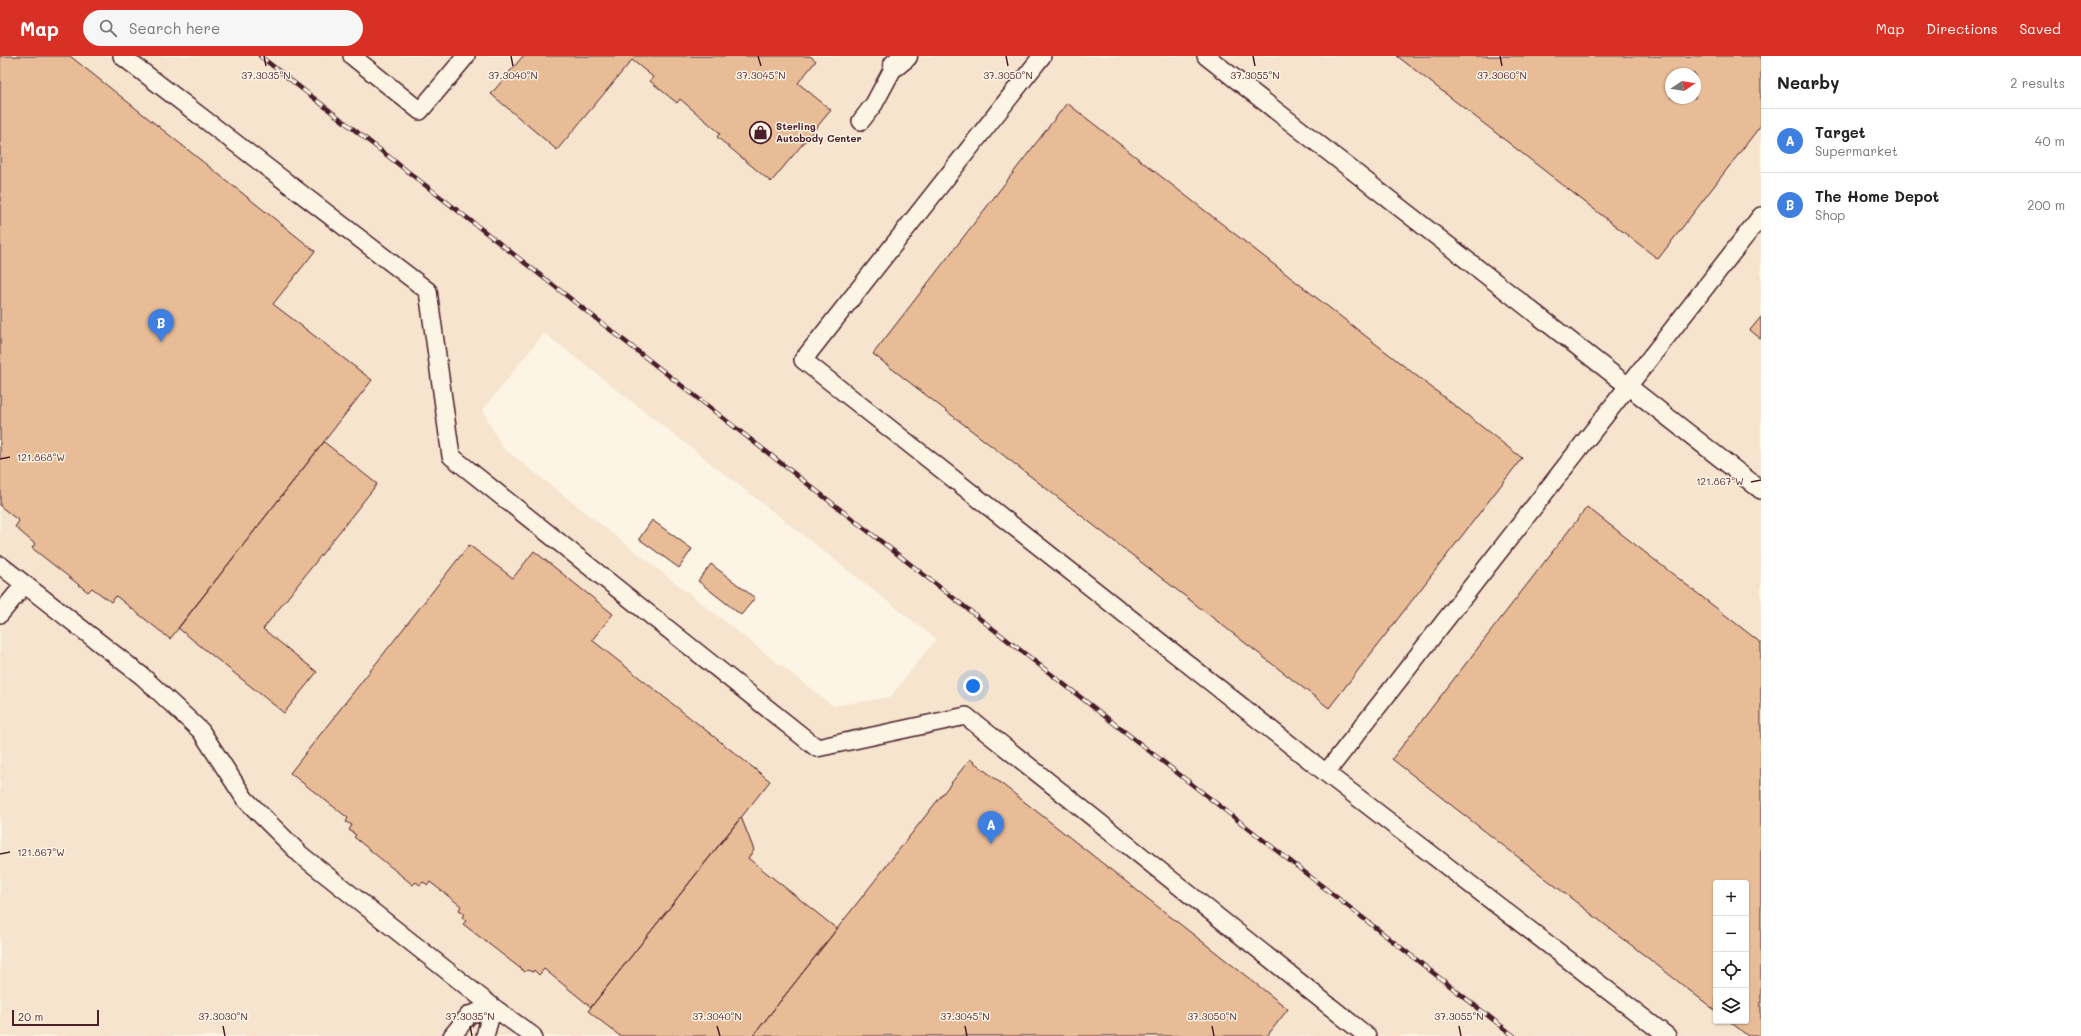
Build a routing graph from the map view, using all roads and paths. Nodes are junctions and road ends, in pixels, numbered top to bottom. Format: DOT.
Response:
graph roads {
  1 [pos="122,56"];
  2 [pos="352,56"];
  3 [pos="466,56"];
  4 [pos="1042,56"];
  5 [pos="1206,56"];
  6 [pos="901,61"];
  7 [pos="861,121"];
  8 [pos="1761,216"];
  9 [pos="1628,386"];
  10 [pos="1761,490"];
  11 [pos="0,565"];
  12 [pos="24,584"];
  13 [pos="0,614"];
  14 [pos="1326,773"];
  15 [pos="493,1007"];
  16 [pos="452,1036"];
  17 [pos="485,1036"];
  18 [pos="533,1036"];
  19 [pos="1367,1036"];
  20 [pos="1667,1036"];
  1 -- 19 [label="lane"];
  2 -- 3 [label="lane"];
  4 -- 14 [label="lane"];
  5 -- 9 [label="lane"];
  6 -- 7 [label="lane"];
  8 -- 9 [label="lane"];
  9 -- 10 [label="lane"];
  9 -- 14 [label="lane"];
  11 -- 12 [label="lane"];
  12 -- 13 [label="lane"];
  12 -- 15 [label="lane"];
  14 -- 20 [label="lane"];
  15 -- 16 [label="lane"];
  15 -- 17 [label="lane"];
  15 -- 18 [label="lane"];
}
